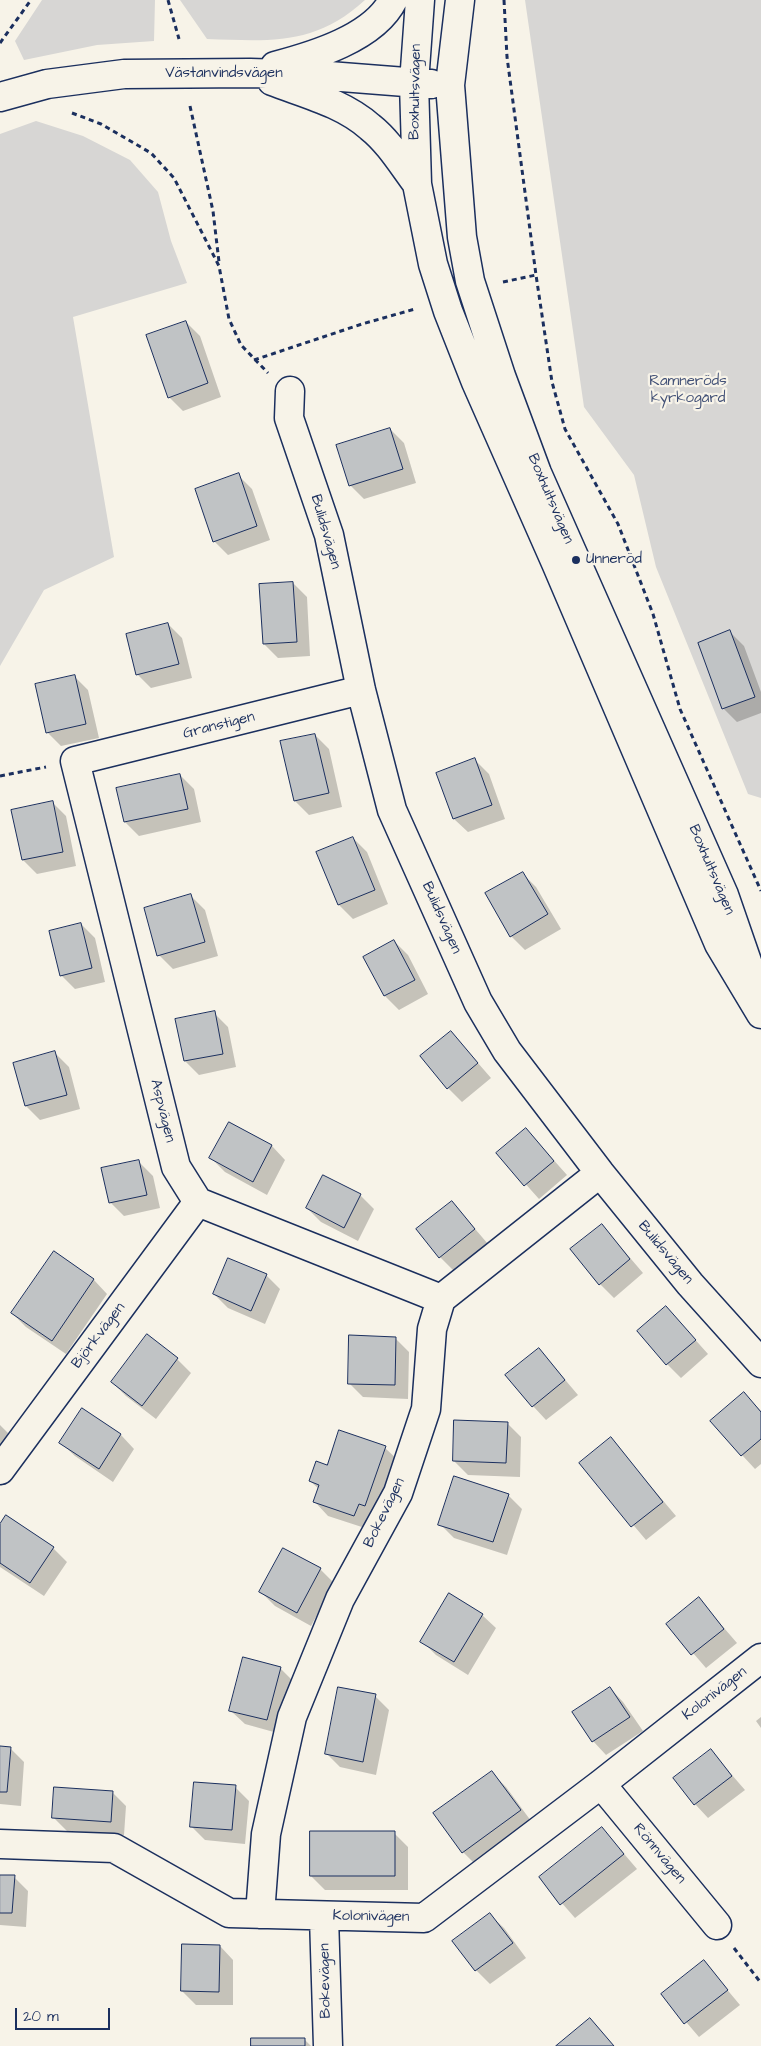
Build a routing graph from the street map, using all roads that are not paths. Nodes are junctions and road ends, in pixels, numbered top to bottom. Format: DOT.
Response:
graph roads {
  1 [pos="393,0"];
  2 [pos="420,0"];
  3 [pos="460,0"];
  4 [pos="250,73"];
  5 [pos="414,83"];
  6 [pos="450,85"];
  7 [pos="0,96"];
  8 [pos="417,184"];
  9 [pos="290,391"];
  10 [pos="361,690"];
  11 [pos="76,761"];
  12 [pos="761,1000"];
  13 [pos="761,1014"];
  14 [pos="600,1173"];
  15 [pos="198,1202"];
  16 [pos="441,1299"];
  17 [pos="761,1363"];
  18 [pos="0,1470"];
  19 [pos="761,1658"];
  20 [pos="601,1784"];
  21 [pos="0,1844"];
  22 [pos="260,1914"];
  23 [pos="324,1917"];
  24 [pos="717,1924"];
  25 [pos="328,2046"];
  1 -- 4 [label="street"];
  2 -- 5 [label="street, Boxhultsvägen"];
  3 -- 6 [label="street, Boxhultsvägen"];
  4 -- 5 [label="street, Västanvindsvägen"];
  4 -- 7 [label="street, Västanvindsvägen"];
  4 -- 8 [label="street, Boxhultsvägen"];
  5 -- 6 [label="street, Västanvindsvägen"];
  5 -- 8 [label="street, Boxhultsvägen"];
  6 -- 12 [label="street, Boxhultsvägen"];
  8 -- 13 [label="street, Boxhultsvägen"];
  9 -- 10 [label="street, Bulidsvägen"];
  10 -- 11 [label="street, Granstigen"];
  10 -- 14 [label="street, Bulidsvägen"];
  11 -- 15 [label="street, Aspvägen"];
  14 -- 16 [label="street"];
  14 -- 17 [label="street, Bulidsvägen"];
  15 -- 16 [label="street"];
  15 -- 18 [label="street, Björkvägen"];
  16 -- 22 [label="street, Bokevägen"];
  19 -- 20 [label="street, Kolonivägen"];
  20 -- 23 [label="street, Kolonivägen"];
  20 -- 24 [label="street, Rönnvägen"];
  21 -- 22 [label="street, Kolonivägen"];
  22 -- 23 [label="street, Kolonivägen"];
  23 -- 25 [label="street, Bokevägen"];
}
